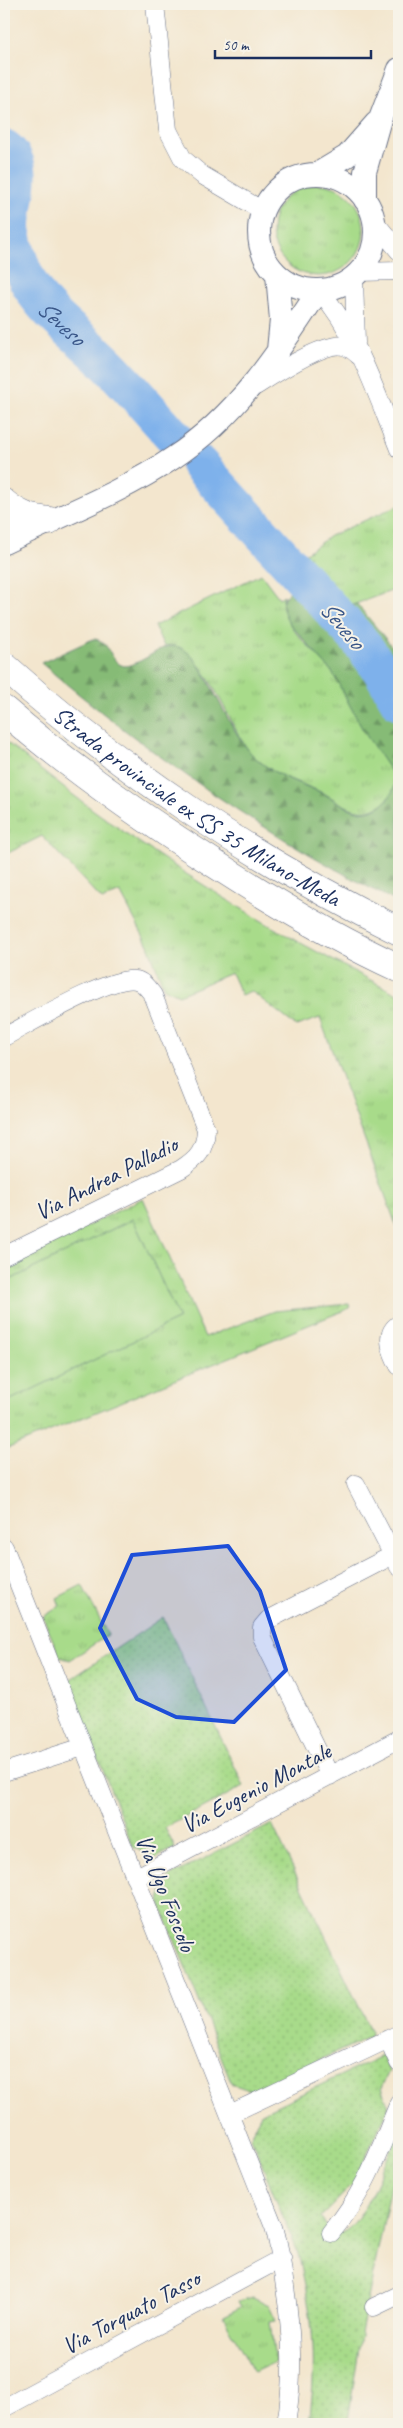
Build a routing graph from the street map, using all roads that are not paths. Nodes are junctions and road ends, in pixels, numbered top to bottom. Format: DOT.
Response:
graph roads {
  1 [pos="155,4"];
  2 [pos="399,69"];
  3 [pos="380,118"];
  4 [pos="317,174"];
  5 [pos="263,211"];
  6 [pos="370,211"];
  7 [pos="399,251"];
  8 [pos="399,271"];
  9 [pos="277,274"];
  10 [pos="357,275"];
  11 [pos="319,290"];
  12 [pos="359,353"];
  13 [pos="277,354"];
  14 [pos="250,389"];
  15 [pos="399,449"];
  16 [pos="4,503"];
  17 [pos="4,509"];
  18 [pos="50,521"];
  19 [pos="6,538"];
  20 [pos="4,666"];
  21 [pos="4,710"];
  22 [pos="399,932"];
  23 [pos="399,968"];
  24 [pos="4,1037"];
  25 [pos="4,1256"];
  26 [pos="399,1324"];
  27 [pos="399,1366"];
  28 [pos="356,1484"];
  29 [pos="4,1547"];
  30 [pos="396,1561"];
  31 [pos="399,1739"];
  32 [pos="84,1747"];
  33 [pos="4,1772"];
  34 [pos="330,1776"];
  35 [pos="134,1878"];
  36 [pos="394,2036"];
  37 [pos="399,2063"];
  38 [pos="399,2103"];
  39 [pos="230,2114"];
  40 [pos="331,2233"];
  41 [pos="282,2258"];
  42 [pos="399,2295"];
  43 [pos="374,2307"];
  44 [pos="4,2408"];
  45 [pos="286,2424"];
  1 -- 5 [label="street"];
  2 -- 3 [label="street"];
  3 -- 4 [label="street"];
  3 -- 6 [label="street"];
  4 -- 5 [label="street"];
  4 -- 6 [label="street"];
  5 -- 9 [label="street"];
  6 -- 7 [label="street"];
  6 -- 10 [label="street"];
  8 -- 10 [label="street"];
  9 -- 11 [label="street"];
  9 -- 13 [label="street"];
  10 -- 11 [label="street"];
  10 -- 12 [label="street"];
  11 -- 12 [label="street"];
  11 -- 13 [label="street"];
  12 -- 14 [label="street"];
  12 -- 15 [label="street"];
  13 -- 14 [label="street"];
  14 -- 18 [label="street"];
  16 -- 18 [label="highway"];
  17 -- 19 [label="highway"];
  18 -- 19 [label="street"];
  20 -- 22 [label="highway, Strada provinciale ex SS 35 Milano-Meda"];
  21 -- 23 [label="highway, Strada provinciale ex SS 35 Milano-Meda"];
  24 -- 25 [label="street, Via Andrea Palladio"];
  26 -- 27 [label="street"];
  28 -- 30 [label="street"];
  29 -- 32 [label="street, Via Ugo Foscolo"];
  30 -- 34 [label="street"];
  31 -- 34 [label="street, Via Eugenio Montale"];
  32 -- 33 [label="street"];
  32 -- 35 [label="street, Via Ugo Foscolo"];
  34 -- 35 [label="street, Via Eugenio Montale"];
  35 -- 39 [label="street, Via Ugo Foscolo"];
  36 -- 37 [label="street"];
  36 -- 39 [label="street"];
  38 -- 40 [label="street"];
  39 -- 41 [label="street, Via Ugo Foscolo"];
  41 -- 44 [label="street, Via Torquato Tasso"];
  41 -- 45 [label="street, Via Ugo Foscolo"];
  42 -- 43 [label="street"];
}
